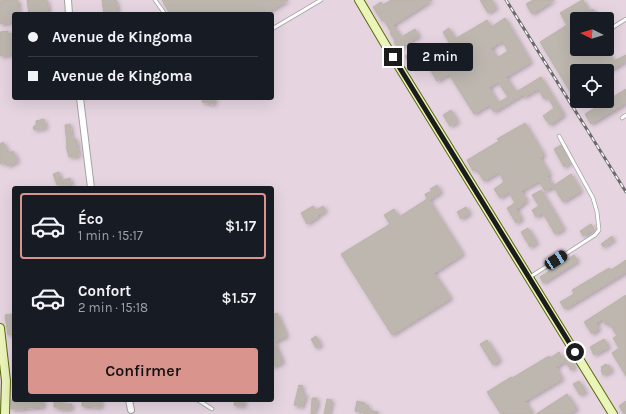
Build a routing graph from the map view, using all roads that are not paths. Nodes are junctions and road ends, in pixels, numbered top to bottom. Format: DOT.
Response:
graph roads {
  1 [pos="68,0"];
  2 [pos="155,0"];
  3 [pos="321,0"];
  4 [pos="359,0"];
  5 [pos="69,12"];
  6 [pos="164,12"];
  7 [pos="626,20"];
  8 [pos="614,27"];
  9 [pos="274,28"];
  10 [pos="80,100"];
  11 [pos="626,116"];
  12 [pos="622,118"];
  13 [pos="560,136"];
  14 [pos="91,186"];
  15 [pos="529,278"];
  16 [pos="0,328"];
  17 [pos="129,402"];
  18 [pos="201,402"];
  19 [pos="3,403"];
  20 [pos="131,410"];
  21 [pos="212,410"];
  22 [pos="5,414"];
  23 [pos="613,414"];
  1 -- 5 [label="street"];
  2 -- 6 [label="lane"];
  3 -- 9 [label="lane"];
  4 -- 15 [label="street"];
  7 -- 8 [label="lane"];
  10 -- 14 [label="street"];
  11 -- 12 [label="lane"];
  13 -- 15 [label="lane"];
  15 -- 23 [label="street"];
  16 -- 19 [label="street"];
  17 -- 20 [label="street"];
  18 -- 21 [label="lane"];
  19 -- 22 [label="street"];
}
